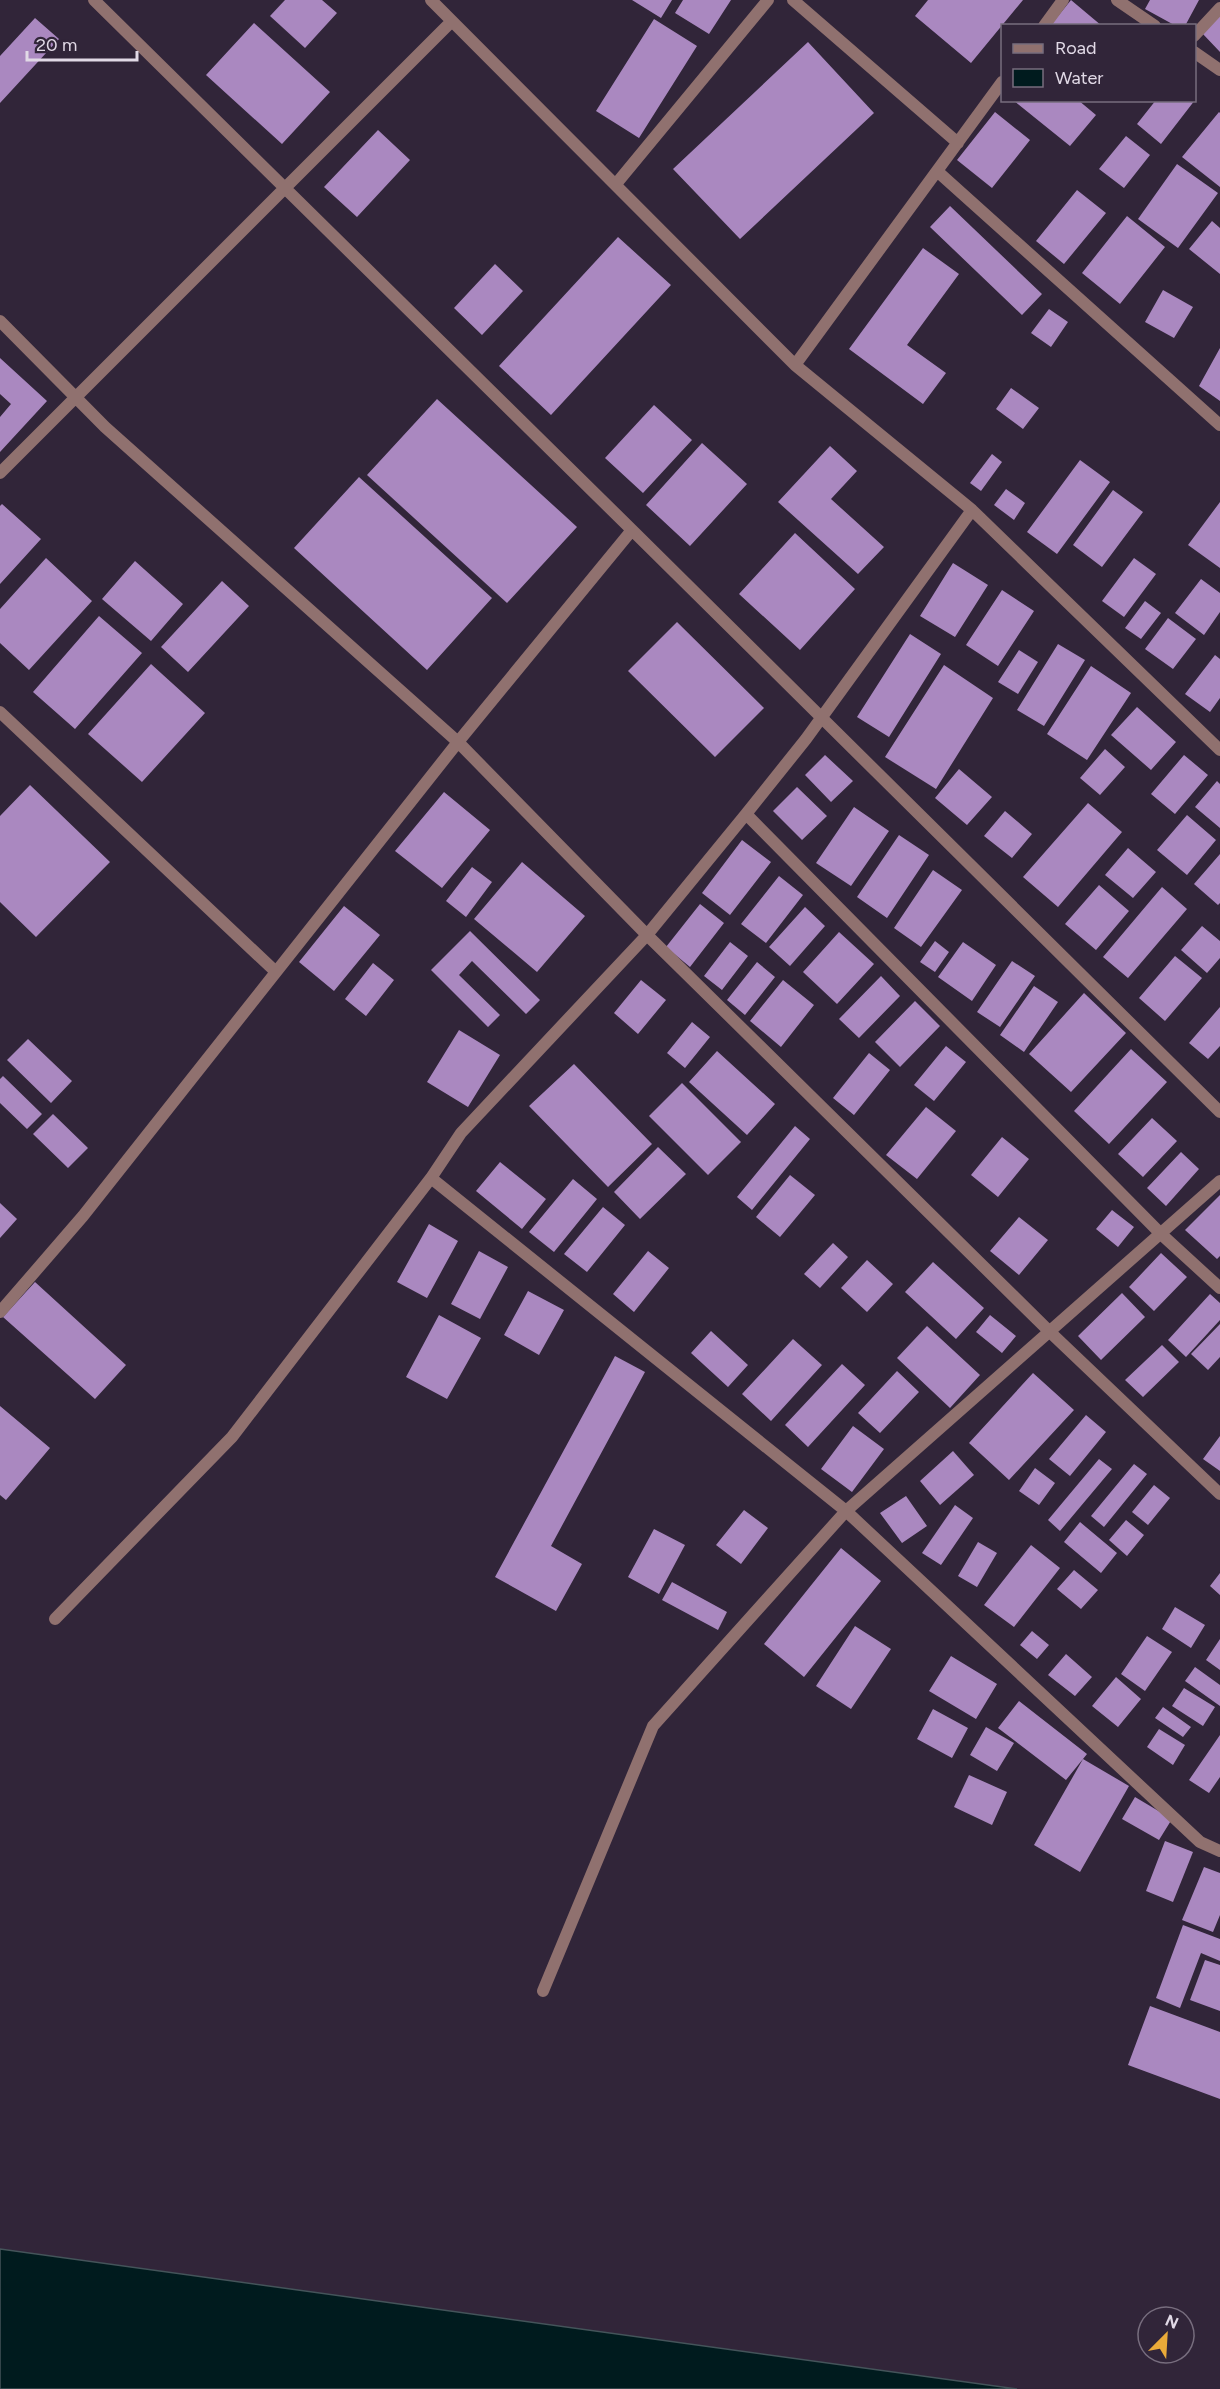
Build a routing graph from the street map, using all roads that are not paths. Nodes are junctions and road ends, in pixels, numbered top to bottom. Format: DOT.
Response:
graph roads {
  1 [pos="94,0"];
  2 [pos="431,0"];
  3 [pos="768,0"];
  4 [pos="793,0"];
  5 [pos="1063,0"];
  6 [pos="1117,0"];
  7 [pos="1220,9"];
  8 [pos="452,21"];
  9 [pos="1045,24"];
  10 [pos="1152,24"];
  11 [pos="1196,34"];
  12 [pos="1196,53"];
  13 [pos="1220,69"];
  14 [pos="1001,83"];
  15 [pos="958,143"];
  16 [pos="936,171"];
  17 [pos="616,184"];
  18 [pos="285,189"];
  19 [pos="0,321"];
  20 [pos="795,364"];
  21 [pos="77,398"];
  22 [pos="1220,425"];
  23 [pos="0,473"];
  24 [pos="972,510"];
  25 [pos="632,530"];
  26 [pos="0,712"];
  27 [pos="822,717"];
  28 [pos="458,742"];
  29 [pos="1220,750"];
  30 [pos="746,814"];
  31 [pos="647,936"];
  32 [pos="276,972"];
  33 [pos="1220,1112"];
  34 [pos="431,1178"];
  35 [pos="1220,1181"];
  36 [pos="1161,1234"];
  37 [pos="1220,1288"];
  38 [pos="0,1312"];
  39 [pos="1051,1333"];
  40 [pos="1220,1494"];
  41 [pos="846,1511"];
  42 [pos="56,1619"];
  43 [pos="1220,1851"];
  44 [pos="543,1992"];
  1 -- 18 [label="street"];
  2 -- 8 [label="street"];
  3 -- 17 [label="street"];
  4 -- 15 [label="street"];
  5 -- 9 [label="street"];
  6 -- 10 [label="street"];
  7 -- 11 [label="street"];
  8 -- 17 [label="street"];
  8 -- 18 [label="street"];
  12 -- 13 [label="street"];
  14 -- 15 [label="street"];
  15 -- 16 [label="street"];
  16 -- 20 [label="street"];
  16 -- 22 [label="street"];
  17 -- 20 [label="street"];
  18 -- 21 [label="street"];
  18 -- 25 [label="street"];
  19 -- 21 [label="street"];
  20 -- 24 [label="street"];
  21 -- 23 [label="street"];
  21 -- 28 [label="street"];
  24 -- 27 [label="street"];
  24 -- 29 [label="street"];
  25 -- 27 [label="street"];
  25 -- 28 [label="street"];
  26 -- 32 [label="street"];
  27 -- 30 [label="street"];
  27 -- 33 [label="street"];
  28 -- 31 [label="street"];
  28 -- 32 [label="street"];
  30 -- 31 [label="street"];
  30 -- 36 [label="street"];
  31 -- 34 [label="street"];
  31 -- 39 [label="street"];
  32 -- 38 [label="street"];
  34 -- 41 [label="street"];
  34 -- 42 [label="street"];
  35 -- 36 [label="street"];
  36 -- 37 [label="street"];
  36 -- 39 [label="street"];
  39 -- 40 [label="street"];
  39 -- 41 [label="street"];
  41 -- 43 [label="street"];
  41 -- 44 [label="street"];
}
